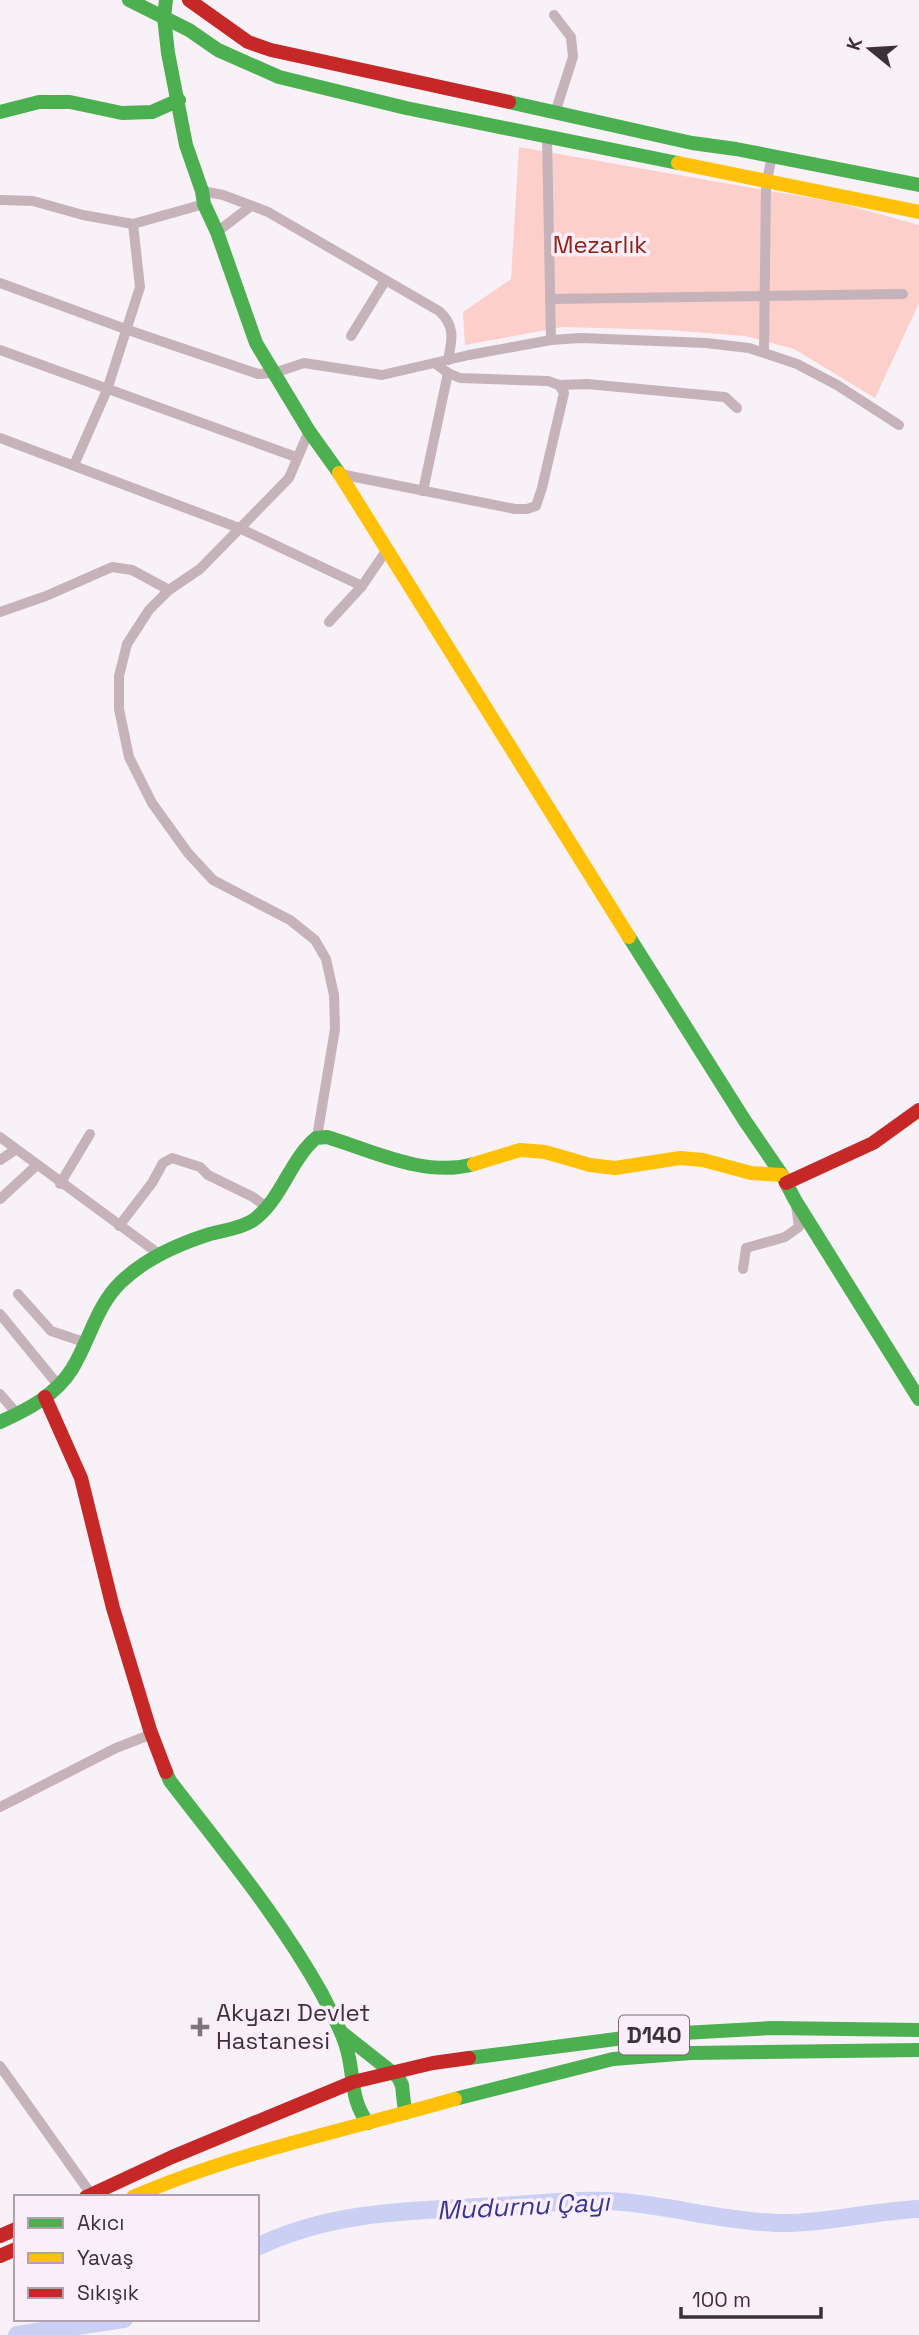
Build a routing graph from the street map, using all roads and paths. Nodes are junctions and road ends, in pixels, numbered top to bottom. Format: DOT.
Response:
graph roads {
  1 [pos="129,0"];
  2 [pos="189,0"];
  3 [pos="165,8"];
  4 [pos="554,15"];
  5 [pos="179,100"];
  6 [pos="0,112"];
  7 [pos="555,113"];
  8 [pos="547,136"];
  9 [pos="772,156"];
  10 [pos="767,180"];
  11 [pos="919,185"];
  12 [pos="203,197"];
  13 [pos="0,200"];
  14 [pos="251,206"];
  15 [pos="919,212"];
  16 [pos="133,224"];
  17 [pos="217,232"];
  18 [pos="385,281"];
  19 [pos="0,283"];
  20 [pos="902,294"];
  21 [pos="763,295"];
  22 [pos="550,299"];
  23 [pos="128,330"];
  24 [pos="351,336"];
  25 [pos="551,340"];
  26 [pos="0,350"];
  27 [pos="764,352"];
  28 [pos="448,360"];
  29 [pos="436,365"];
  30 [pos="274,373"];
  31 [pos="448,373"];
  32 [pos="559,385"];
  33 [pos="107,390"];
  34 [pos="737,408"];
  35 [pos="898,425"];
  36 [pos="309,431"];
  37 [pos="0,438"];
  38 [pos="296,457"];
  39 [pos="74,466"];
  40 [pos="340,474"];
  41 [pos="423,491"];
  42 [pos="239,528"];
  43 [pos="386,551"];
  44 [pos="362,586"];
  45 [pos="169,590"];
  46 [pos="0,612"];
  47 [pos="329,622"];
  48 [pos="919,1110"];
  49 [pos="90,1133"];
  50 [pos="0,1138"];
  51 [pos="317,1138"];
  52 [pos="15,1150"];
  53 [pos="0,1160"];
  54 [pos="37,1165"];
  55 [pos="784,1179"];
  56 [pos="60,1184"];
  57 [pos="0,1199"];
  58 [pos="795,1200"];
  59 [pos="265,1206"];
  60 [pos="119,1226"];
  61 [pos="159,1254"];
  62 [pos="743,1269"];
  63 [pos="18,1294"];
  64 [pos="0,1314"];
  65 [pos="84,1342"];
  66 [pos="58,1385"];
  67 [pos="0,1394"];
  68 [pos="45,1397"];
  69 [pos="919,1399"];
  70 [pos="18,1415"];
  71 [pos="0,1422"];
  72 [pos="152,1734"];
  73 [pos="0,1807"];
  74 [pos="919,2030"];
  75 [pos="340,2031"];
  76 [pos="919,2050"];
  77 [pos="0,2066"];
  78 [pos="391,2072"];
  79 [pos="353,2082"];
  80 [pos="405,2113"];
  81 [pos="368,2123"];
  82 [pos="87,2195"];
  83 [pos="90,2195"];
  84 [pos="138,2195"];
  1 -- 3 [label="main road"];
  2 -- 7 [label="main road"];
  3 -- 5 [label="main road"];
  3 -- 8 [label="main road"];
  4 -- 7 [label="street"];
  5 -- 6 [label="main road"];
  5 -- 12 [label="main road"];
  7 -- 9 [label="main road"];
  8 -- 10 [label="main road"];
  8 -- 22 [label="street"];
  9 -- 10 [label="street"];
  9 -- 11 [label="main road"];
  10 -- 15 [label="main road"];
  10 -- 21 [label="street"];
  12 -- 14 [label="street"];
  12 -- 16 [label="street"];
  12 -- 17 [label="main road"];
  13 -- 16 [label="street"];
  14 -- 17 [label="street"];
  14 -- 18 [label="street"];
  16 -- 23 [label="street"];
  17 -- 30 [label="main road"];
  18 -- 24 [label="street"];
  18 -- 28 [label="street"];
  19 -- 23 [label="street"];
  20 -- 21 [label="street"];
  21 -- 22 [label="street"];
  21 -- 27 [label="street"];
  22 -- 25 [label="street"];
  23 -- 30 [label="street"];
  23 -- 33 [label="street"];
  25 -- 27 [label="street"];
  25 -- 28 [label="street"];
  26 -- 33 [label="street"];
  27 -- 35 [label="street"];
  28 -- 29 [label="street"];
  29 -- 30 [label="street"];
  29 -- 31 [label="street"];
  30 -- 36 [label="main road"];
  31 -- 32 [label="street"];
  31 -- 41 [label="street"];
  32 -- 34 [label="street"];
  32 -- 41 [label="street"];
  33 -- 38 [label="street"];
  33 -- 39 [label="street"];
  36 -- 38 [label="street"];
  36 -- 40 [label="main road"];
  37 -- 39 [label="street"];
  38 -- 42 [label="street"];
  39 -- 42 [label="street"];
  40 -- 41 [label="street"];
  40 -- 43 [label="main road"];
  42 -- 44 [label="street"];
  42 -- 45 [label="street"];
  43 -- 44 [label="street"];
  43 -- 55 [label="main road"];
  44 -- 47 [label="street"];
  45 -- 46 [label="street"];
  45 -- 51 [label="street"];
  48 -- 55 [label="main road"];
  49 -- 56 [label="street"];
  50 -- 52 [label="street"];
  51 -- 55 [label="main road"];
  51 -- 59 [label="main road"];
  52 -- 53 [label="street"];
  52 -- 54 [label="street"];
  54 -- 56 [label="street"];
  54 -- 57 [label="street"];
  55 -- 58 [label="main road"];
  56 -- 60 [label="street"];
  58 -- 62 [label="street"];
  58 -- 69 [label="main road"];
  59 -- 60 [label="street"];
  59 -- 61 [label="main road"];
  60 -- 61 [label="street"];
  61 -- 65 [label="main road"];
  63 -- 65 [label="street"];
  64 -- 66 [label="street"];
  65 -- 66 [label="main road"];
  66 -- 68 [label="main road"];
  67 -- 70 [label="street"];
  68 -- 70 [label="main road"];
  68 -- 72 [label="main road"];
  70 -- 71 [label="main road"];
  72 -- 73 [label="street"];
  72 -- 75 [label="main road"];
  74 -- 78 [label="main road, D140"];
  75 -- 78 [label="main road"];
  75 -- 79 [label="main road"];
  76 -- 80 [label="main road, D140"];
  77 -- 82 [label="street"];
  78 -- 79 [label="main road, D140"];
  78 -- 80 [label="main road"];
  79 -- 81 [label="main road"];
  79 -- 83 [label="main road, D140"];
  80 -- 81 [label="main road, D140"];
  81 -- 84 [label="main road, D140"];
}
